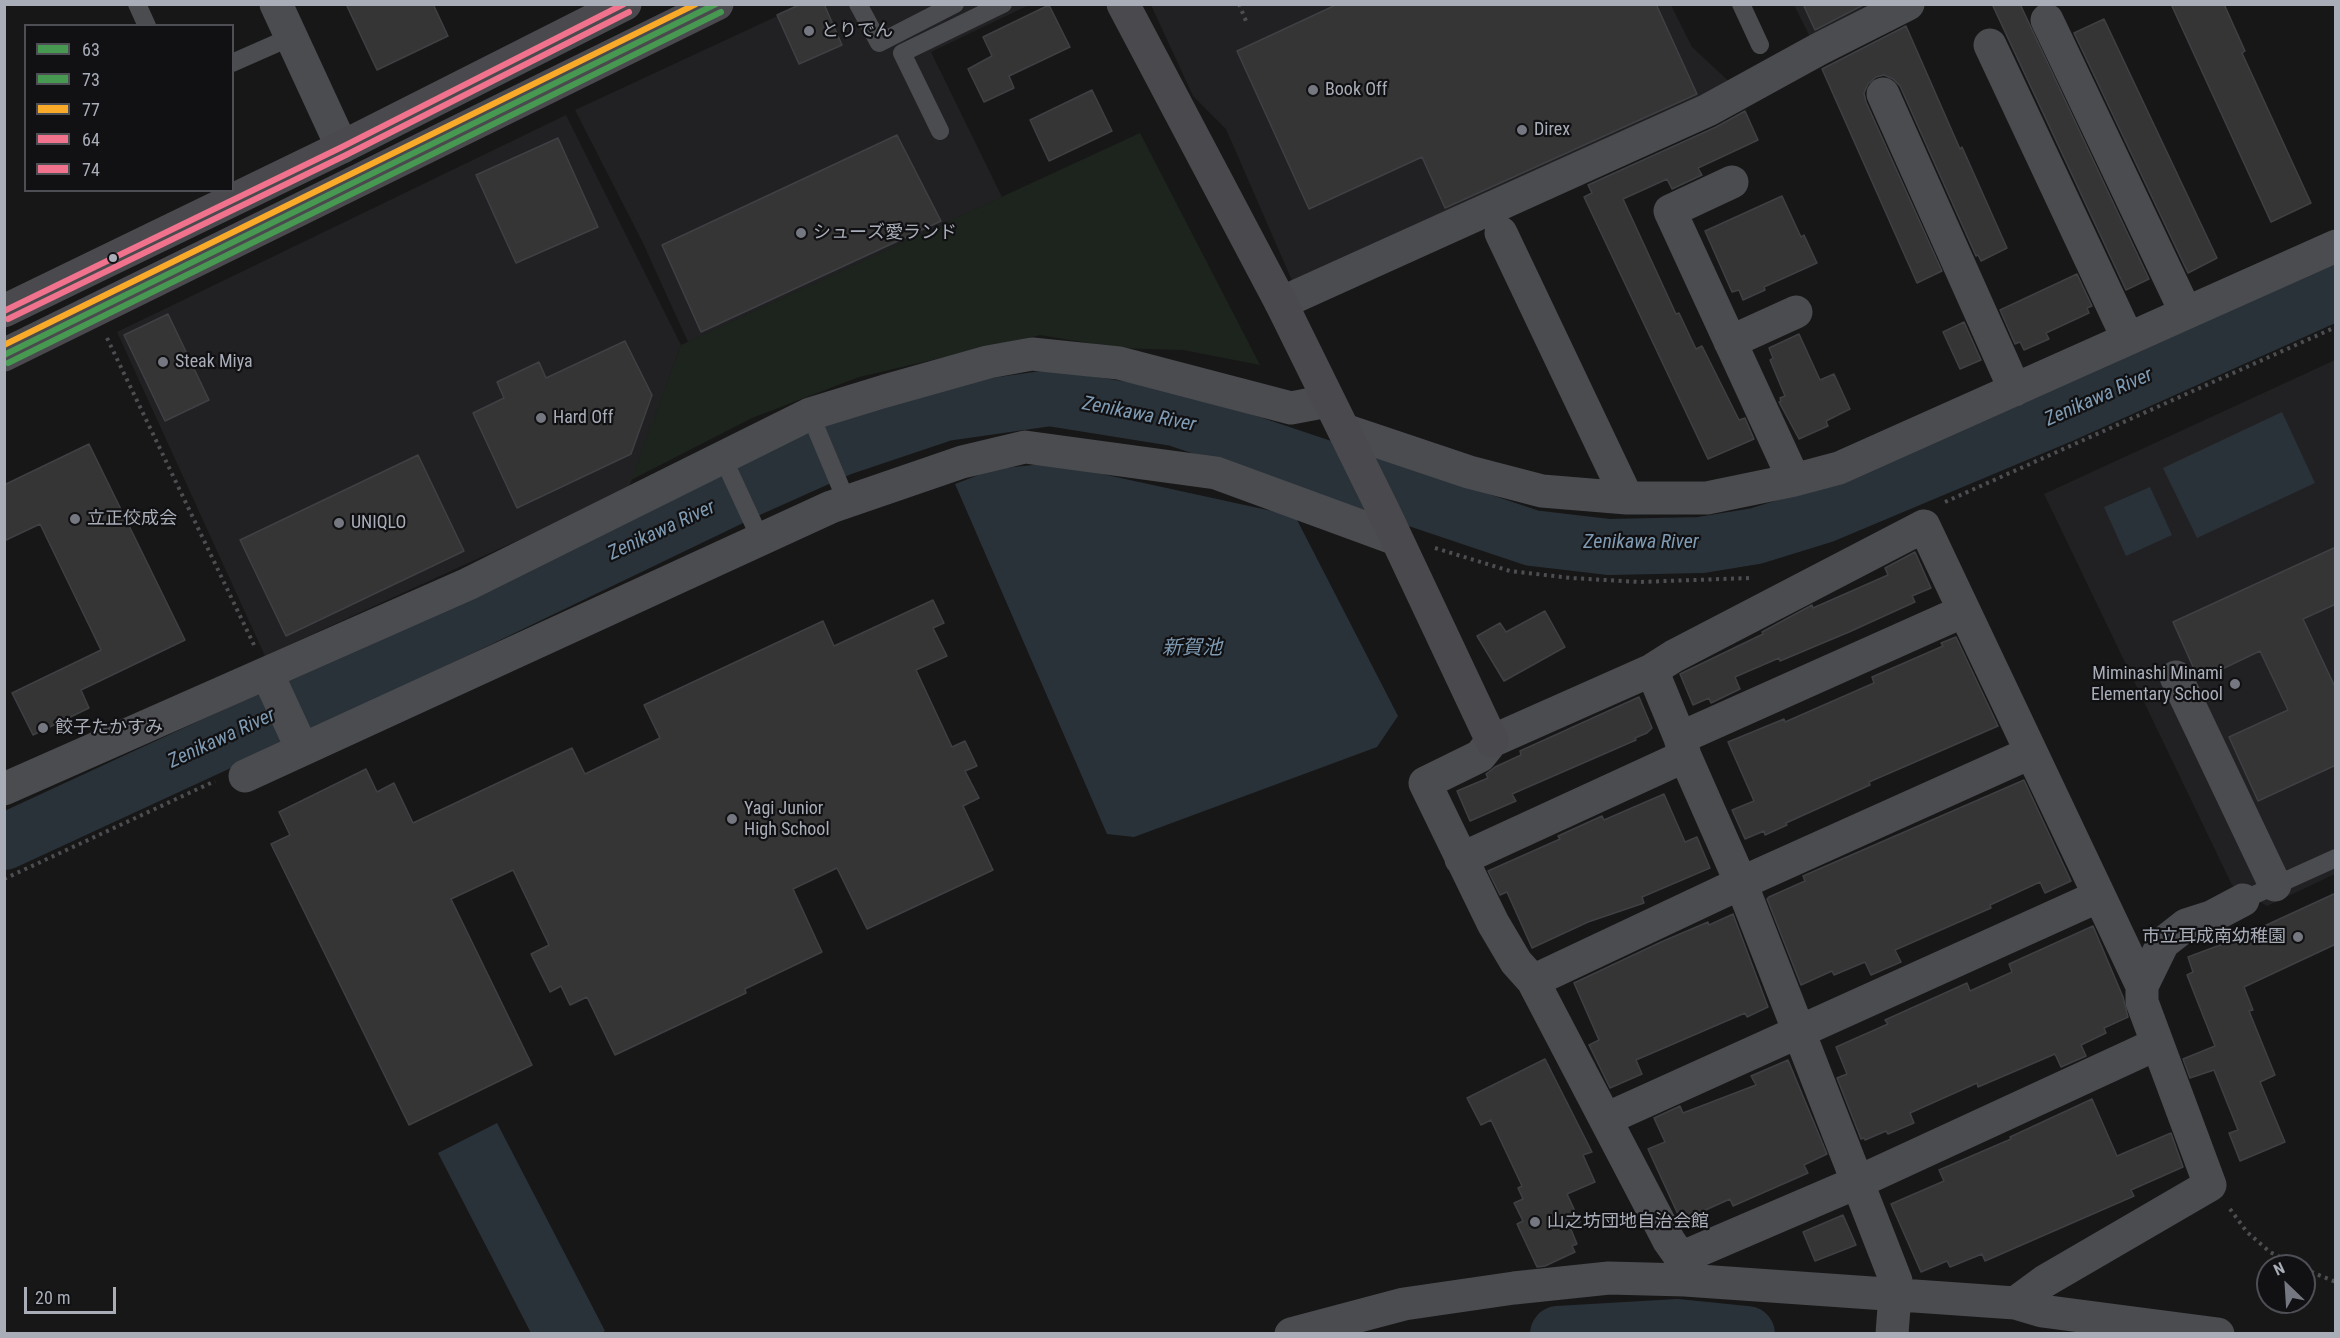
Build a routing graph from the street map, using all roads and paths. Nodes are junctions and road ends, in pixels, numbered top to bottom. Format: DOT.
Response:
graph roads {
  1 [pos="137,4"];
  2 [pos="276,4"];
  3 [pos="625,4"];
  4 [pos="717,4"];
  5 [pos="858,4"];
  6 [pos="955,4"];
  7 [pos="1003,4"];
  8 [pos="1123,4"];
  9 [pos="1239,4"];
  10 [pos="1741,4"];
  11 [pos="1908,4"];
  12 [pos="2047,20"];
  13 [pos="1246,21"];
  14 [pos="146,24"];
  15 [pos="291,37"];
  16 [pos="1760,45"];
  17 [pos="1990,45"];
  18 [pos="234,62"];
  19 [pos="1883,94"];
  20 [pos="940,131"];
  21 [pos="342,147"];
  22 [pos="1732,182"];
  23 [pos="1501,233"];
  24 [pos="2336,246"];
  25 [pos="1281,303"];
  26 [pos="4,311"];
  27 [pos="1796,312"];
  28 [pos="2186,313"];
  29 [pos="2336,327"];
  30 [pos="103,329"];
  31 [pos="2128,339"];
  32 [pos="1730,342"];
  33 [pos="4,355"];
  34 [pos="2015,390"];
  35 [pos="1328,401"];
  36 [pos="813,423"];
  37 [pos="1348,437"];
  38 [pos="723,458"];
  39 [pos="1794,480"];
  40 [pos="843,492"];
  41 [pos="1627,498"];
  42 [pos="1391,526"];
  43 [pos="1924,526"];
  44 [pos="760,538"];
  45 [pos="1753,578"];
  46 [pos="1964,611"];
  47 [pos="1652,670"];
  48 [pos="2176,677"];
  49 [pos="270,680"];
  50 [pos="1492,741"];
  51 [pos="298,742"];
  52 [pos="1682,747"];
  53 [pos="2030,753"];
  54 [pos="245,776"];
  55 [pos="4,789"];
  56 [pos="2336,858"];
  57 [pos="1461,859"];
  58 [pos="4,879"];
  59 [pos="1741,883"];
  60 [pos="2275,885"];
  61 [pos="2099,896"];
  62 [pos="2243,900"];
  63 [pos="1533,981"];
  64 [pos="2142,986"];
  65 [pos="1799,1031"];
  66 [pos="2157,1044"];
  67 [pos="1606,1119"];
  68 [pos="1858,1182"];
  69 [pos="2210,1185"];
  70 [pos="2274,1254"];
  71 [pos="1683,1269"];
  72 [pos="2316,1274"];
  73 [pos="2336,1282"];
  74 [pos="2015,1303"];
  75 [pos="1894,1312"];
  76 [pos="1291,1334"];
  77 [pos="2218,1334"];
  1 -- 14 [label="lane"];
  2 -- 15 [label="street"];
  3 -- 21 [label="main road"];
  4 -- 33 [label="main road"];
  5 -- 6 [label="lane"];
  7 -- 20 [label="lane"];
  8 -- 25 [label="main road"];
  9 -- 13 [label="path"];
  10 -- 16 [label="lane"];
  11 -- 25 [label="street"];
  12 -- 28 [label="street"];
  15 -- 18 [label="lane"];
  15 -- 21 [label="street"];
  17 -- 31 [label="street"];
  19 -- 34 [label="street"];
  21 -- 26 [label="main road"];
  22 -- 32 [label="street"];
  23 -- 41 [label="street"];
  24 -- 28 [label="street"];
  25 -- 35 [label="main road"];
  27 -- 32 [label="street"];
  28 -- 31 [label="street"];
  29 -- 43 [label="path"];
  30 -- 49 [label="path"];
  31 -- 34 [label="street"];
  32 -- 39 [label="street"];
  34 -- 39 [label="street"];
  35 -- 36 [label="street"];
  35 -- 37 [label="main road"];
  36 -- 38 [label="street"];
  36 -- 40 [label="lane"];
  37 -- 41 [label="street"];
  37 -- 42 [label="main road"];
  38 -- 44 [label="lane"];
  38 -- 49 [label="street"];
  39 -- 41 [label="street"];
  40 -- 42 [label="street"];
  40 -- 44 [label="street"];
  42 -- 45 [label="path"];
  42 -- 50 [label="main road"];
  43 -- 46 [label="street"];
  43 -- 47 [label="street"];
  44 -- 51 [label="street"];
  46 -- 52 [label="street"];
  46 -- 53 [label="street"];
  47 -- 50 [label="street"];
  47 -- 52 [label="street"];
  48 -- 60 [label="street"];
  49 -- 51 [label="street"];
  49 -- 55 [label="street"];
  50 -- 57 [label="street"];
  51 -- 54 [label="street"];
  52 -- 57 [label="street"];
  52 -- 59 [label="street"];
  53 -- 59 [label="street"];
  53 -- 61 [label="street"];
  54 -- 58 [label="path"];
  56 -- 60 [label="lane"];
  57 -- 63 [label="street"];
  59 -- 63 [label="street"];
  59 -- 65 [label="street"];
  60 -- 62 [label="lane"];
  61 -- 64 [label="street"];
  61 -- 65 [label="street"];
  62 -- 64 [label="street"];
  63 -- 67 [label="street"];
  64 -- 66 [label="street"];
  65 -- 67 [label="street"];
  65 -- 68 [label="street"];
  66 -- 68 [label="street"];
  66 -- 69 [label="street"];
  67 -- 71 [label="street"];
  68 -- 71 [label="street"];
  68 -- 75 [label="street"];
  69 -- 70 [label="path"];
  69 -- 74 [label="street"];
  71 -- 75 [label="street"];
  71 -- 76 [label="street"];
  72 -- 73 [label="path"];
  74 -- 75 [label="street"];
  74 -- 77 [label="street"];
}
